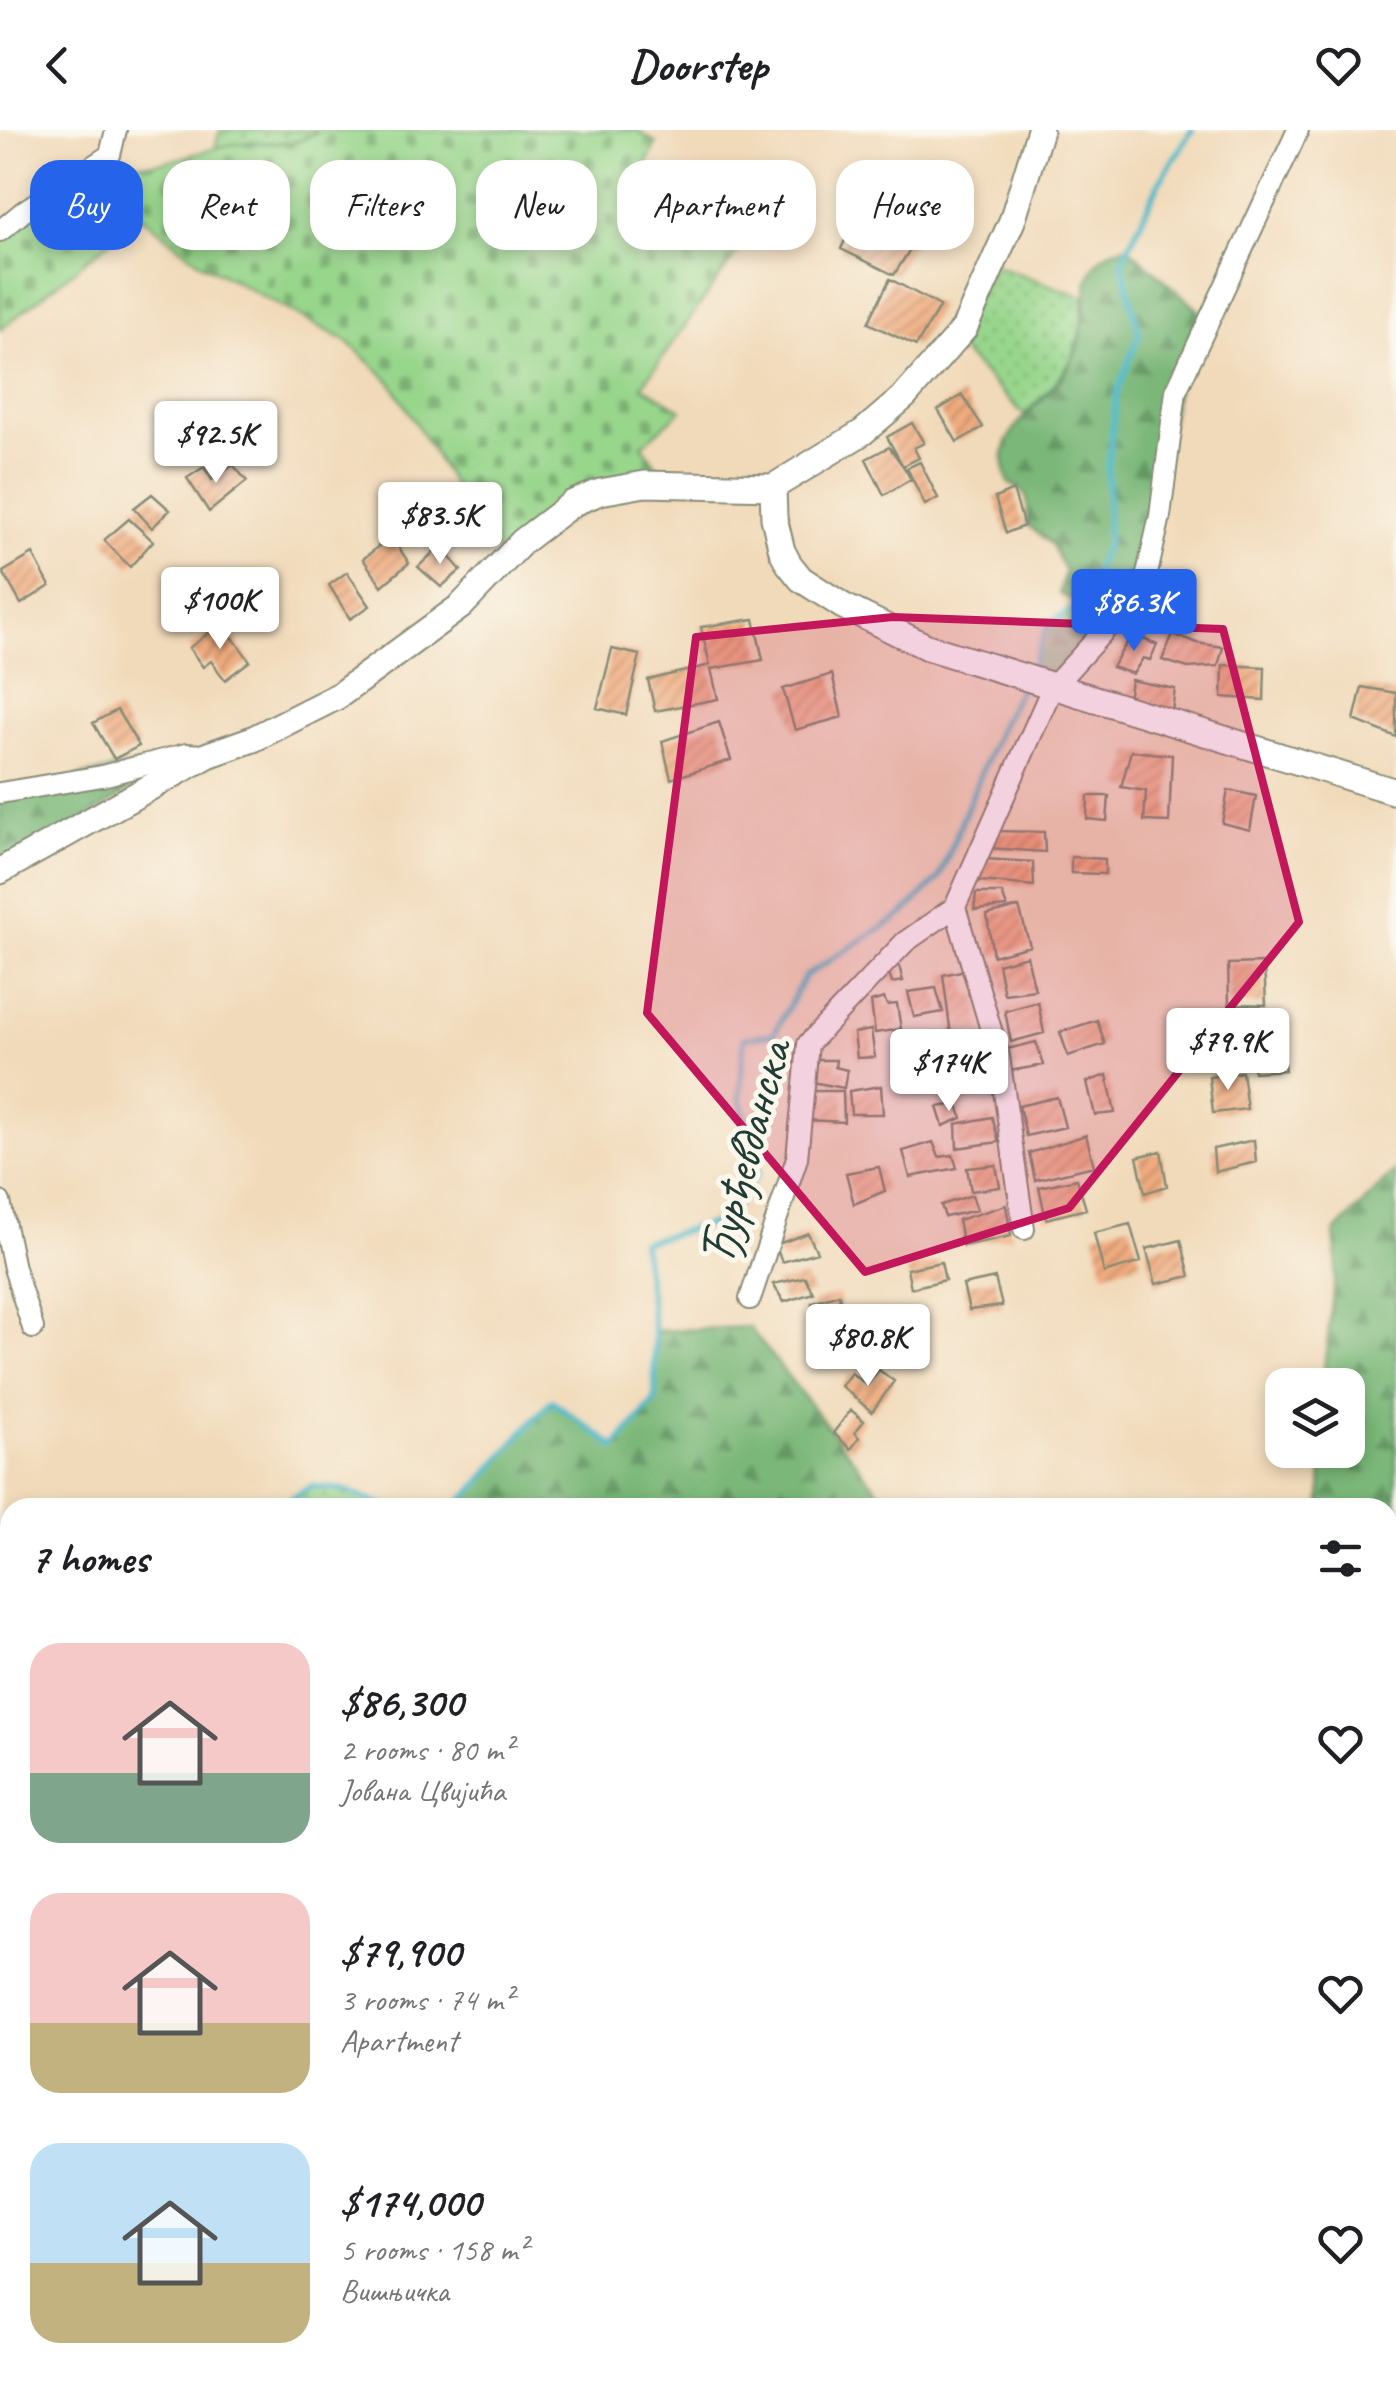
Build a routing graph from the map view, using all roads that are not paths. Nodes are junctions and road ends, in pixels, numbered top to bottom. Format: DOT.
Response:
graph roads {
  1 [pos="116,130"];
  2 [pos="1040,130"];
  3 [pos="1298,130"];
  4 [pos="0,231"];
  5 [pos="773,488"];
  6 [pos="1052,688"];
  7 [pos="208,756"];
  8 [pos="1396,792"];
  9 [pos="0,793"];
  10 [pos="0,872"];
  11 [pos="955,907"];
  12 [pos="0,1202"];
  13 [pos="1024,1230"];
  14 [pos="750,1299"];
  15 [pos="33,1328"];
  1 -- 4 [label="street"];
  2 -- 5 [label="street"];
  3 -- 6 [label="street"];
  5 -- 6 [label="street"];
  5 -- 7 [label="street"];
  6 -- 8 [label="street"];
  6 -- 11 [label="street"];
  7 -- 9 [label="street"];
  7 -- 10 [label="street"];
  11 -- 13 [label="street"];
  11 -- 14 [label="street, Ђурђевданска"];
  12 -- 15 [label="street"];
}
